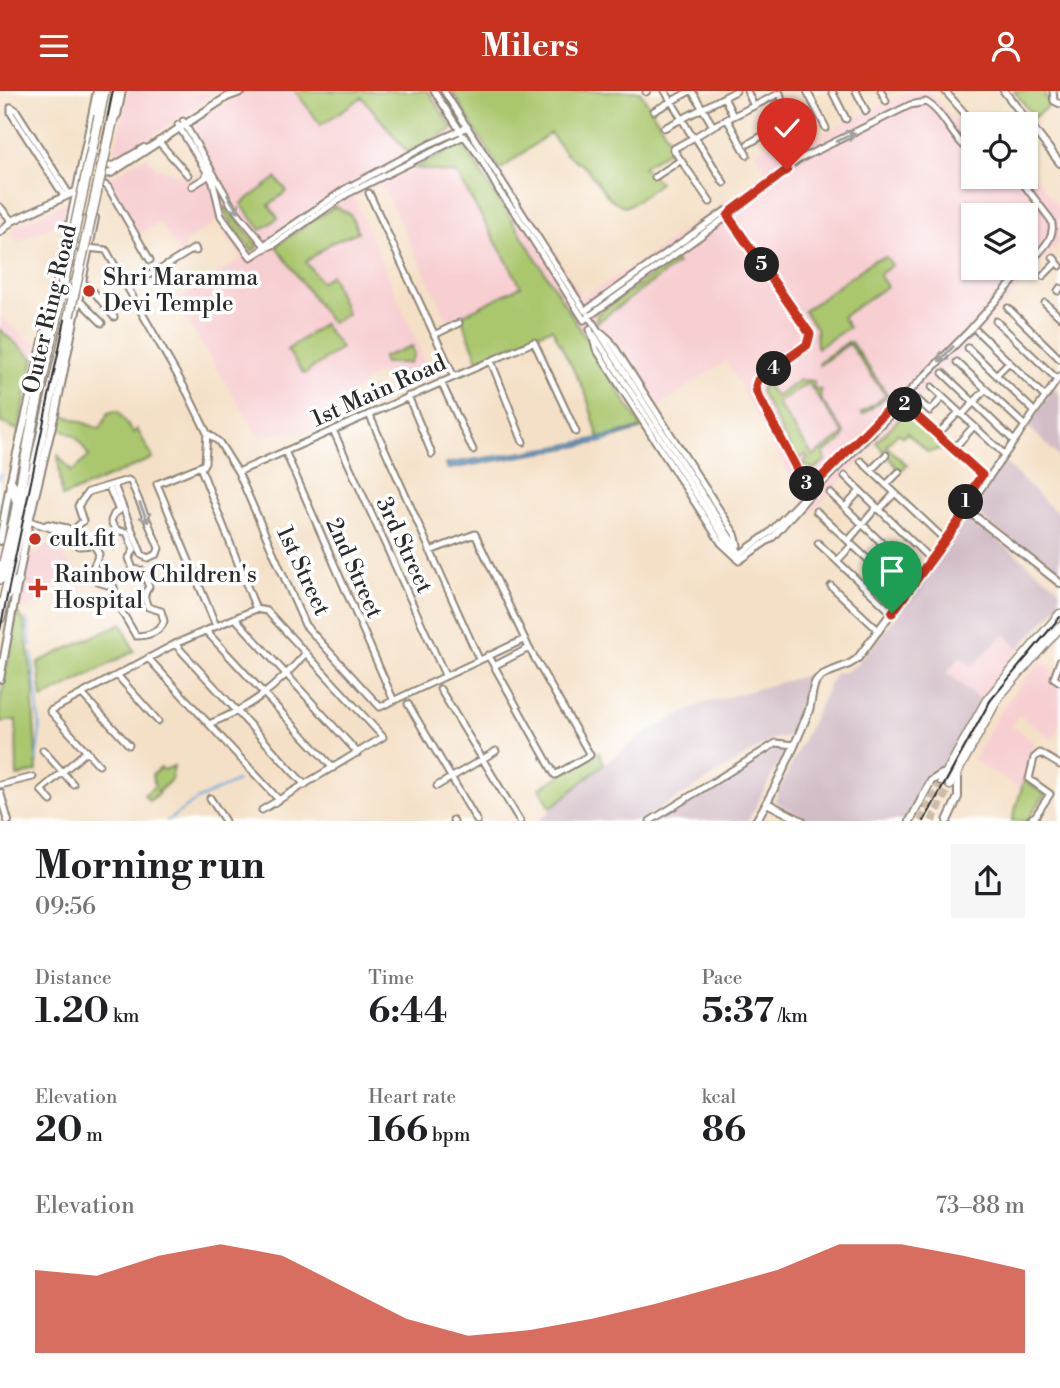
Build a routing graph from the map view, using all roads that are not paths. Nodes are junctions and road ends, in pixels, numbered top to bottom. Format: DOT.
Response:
graph roads {
  1 [pos="97,91"];
  2 [pos="104,91"];
  3 [pos="120,91"];
  4 [pos="232,91"];
  5 [pos="243,91"];
  6 [pos="434,91"];
  7 [pos="444,91"];
  8 [pos="665,91"];
  9 [pos="691,91"];
  10 [pos="736,91"];
  11 [pos="747,91"];
  12 [pos="807,91"];
  13 [pos="832,91"];
  14 [pos="856,91"];
  15 [pos="881,91"];
  16 [pos="945,91"];
  17 [pos="1004,91"];
  18 [pos="1053,91"];
  19 [pos="724,97"];
  20 [pos="672,101"];
  21 [pos="887,101"];
  22 [pos="1060,104"];
  23 [pos="754,106"];
  24 [pos="703,108"];
  25 [pos="654,111"];
  26 [pos="866,111"];
  27 [pos="963,112"];
  28 [pos="730,118"];
  29 [pos="682,119"];
  30 [pos="846,119"];
  31 [pos="182,125"];
  32 [pos="713,126"];
  33 [pos="664,128"];
  34 [pos="826,128"];
  35 [pos="469,130"];
  36 [pos="462,133"];
  37 [pos="694,137"];
  38 [pos="158,141"];
  39 [pos="961,143"];
  40 [pos="748,144"];
  41 [pos="85,150"];
  42 [pos="108,154"];
  43 [pos="747,155"];
  44 [pos="681,160"];
  45 [pos="1060,163"];
  46 [pos="106,165"];
  47 [pos="207,173"];
  48 [pos="104,174"];
  49 [pos="188,176"];
  50 [pos="655,177"];
  51 [pos="102,183"];
  52 [pos="724,183"];
  53 [pos="192,185"];
  54 [pos="1027,189"];
  55 [pos="70,193"];
  56 [pos="369,193"];
  57 [pos="710,202"];
  58 [pos="1038,203"];
  59 [pos="1038,203"];
  60 [pos="0,207"];
  61 [pos="728,213"];
  62 [pos="12,221"];
  63 [pos="0,232"];
  64 [pos="65,246"];
  65 [pos="194,247"];
  66 [pos="89,248"];
  67 [pos="264,248"];
  68 [pos="1038,253"];
  69 [pos="149,260"];
  70 [pos="1056,261"];
  71 [pos="1043,276"];
  72 [pos="1014,280"];
  73 [pos="83,282"];
  74 [pos="127,284"];
  75 [pos="79,300"];
  76 [pos="1045,303"];
  77 [pos="1008,308"];
  78 [pos="583,313"];
  79 [pos="114,317"];
  80 [pos="1060,317"];
  81 [pos="587,319"];
  82 [pos="996,321"];
  83 [pos="102,323"];
  84 [pos="459,323"];
  85 [pos="592,327"];
  86 [pos="976,331"];
  87 [pos="434,335"];
  88 [pos="968,348"];
  89 [pos="1060,359"];
  90 [pos="491,361"];
  91 [pos="957,362"];
  92 [pos="1009,362"];
  93 [pos="943,373"];
  94 [pos="996,375"];
  95 [pos="454,377"];
  96 [pos="1058,378"];
  97 [pos="441,382"];
  98 [pos="932,387"];
  99 [pos="986,389"];
  100 [pos="408,396"];
  101 [pos="1044,396"];
  102 [pos="943,397"];
  103 [pos="918,400"];
  104 [pos="900,401"];
  105 [pos="974,402"];
  106 [pos="1034,411"];
  107 [pos="369,414"];
  108 [pos="960,414"];
  109 [pos="1024,425"];
  110 [pos="974,426"];
  111 [pos="333,430"];
  112 [pos="576,432"];
  113 [pos="940,432"];
  114 [pos="207,433"];
  115 [pos="1013,440"];
  116 [pos="523,442"];
  117 [pos="957,445"];
  118 [pos="473,450"];
  119 [pos="285,451"];
  120 [pos="432,454"];
  121 [pos="1004,454"];
  122 [pos="886,455"];
  123 [pos="861,461"];
  124 [pos="203,465"];
  125 [pos="871,470"];
  126 [pos="238,472"];
  127 [pos="898,472"];
  128 [pos="845,476"];
  129 [pos="11,483"];
  130 [pos="886,485"];
  131 [pos="112,486"];
  132 [pos="812,487"];
  133 [pos="860,491"];
  134 [pos="830,493"];
  135 [pos="895,493"];
  136 [pos="18,501"];
  137 [pos="845,507"];
  138 [pos="968,507"];
  139 [pos="878,509"];
  140 [pos="816,511"];
  141 [pos="29,521"];
  142 [pos="862,524"];
  143 [pos="70,531"];
  144 [pos="133,540"];
  145 [pos="945,540"];
  146 [pos="0,541"];
  147 [pos="850,543"];
  148 [pos="818,544"];
  149 [pos="430,551"];
  150 [pos="740,556"];
  151 [pos="931,560"];
  152 [pos="837,561"];
  153 [pos="918,578"];
  154 [pos="0,579"];
  155 [pos="18,581"];
  156 [pos="1060,583"];
  157 [pos="831,586"];
  158 [pos="905,595"];
  159 [pos="9,600"];
  160 [pos="256,608"];
  161 [pos="892,613"];
  162 [pos="1060,614"];
  163 [pos="0,618"];
  164 [pos="235,618"];
  165 [pos="216,626"];
  166 [pos="1060,627"];
  167 [pos="206,631"];
  168 [pos="879,631"];
  169 [pos="525,639"];
  170 [pos="175,643"];
  171 [pos="529,648"];
  172 [pos="306,653"];
  173 [pos="488,655"];
  174 [pos="148,658"];
  175 [pos="479,659"];
  176 [pos="1060,661"];
  177 [pos="494,666"];
  178 [pos="117,675"];
  179 [pos="287,675"];
  180 [pos="444,675"];
  181 [pos="0,679"];
  182 [pos="1060,682"];
  183 [pos="440,689"];
  184 [pos="82,694"];
  185 [pos="266,694"];
  186 [pos="393,699"];
  187 [pos="408,704"];
  188 [pos="237,713"];
  189 [pos="158,721"];
  190 [pos="209,724"];
  191 [pos="129,745"];
  192 [pos="795,745"];
  193 [pos="43,750"];
  194 [pos="87,751"];
  195 [pos="496,751"];
  196 [pos="358,753"];
  197 [pos="483,759"];
  198 [pos="99,765"];
  199 [pos="1060,765"];
  200 [pos="333,768"];
  201 [pos="63,771"];
  202 [pos="33,777"];
  203 [pos="451,778"];
  204 [pos="948,780"];
  205 [pos="73,784"];
  206 [pos="0,785"];
  207 [pos="305,785"];
  208 [pos="437,786"];
  209 [pos="0,793"];
  210 [pos="210,798"];
  211 [pos="279,800"];
  212 [pos="51,801"];
  213 [pos="0,802"];
  214 [pos="767,803"];
  215 [pos="262,810"];
  216 [pos="1033,820"];
  217 [pos="7,821"];
  218 [pos="225,821"];
  219 [pos="477,821"];
  220 [pos="520,821"];
  221 [pos="650,821"];
  222 [pos="756,821"];
  223 [pos="802,821"];
  224 [pos="910,821"];
  225 [pos="947,821"];
  1 -- 41 [label="street"];
  2 -- 136 [label="highway, Outer Ring Road, bridge"];
  3 -- 42 [label="street"];
  3 -- 159 [label="highway, Outer Ring Road, bridge"];
  4 -- 31 [label="street"];
  5 -- 31 [label="street"];
  6 -- 36 [label="street"];
  7 -- 35 [label="street"];
  8 -- 20 [label="street"];
  9 -- 20 [label="street"];
  9 -- 24 [label="street"];
  10 -- 19 [label="street"];
  11 -- 23 [label="street"];
  12 -- 34 [label="street"];
  13 -- 30 [label="street"];
  14 -- 26 [label="street"];
  15 -- 21 [label="street"];
  16 -- 27 [label="street"];
  17 -- 45 [label="street"];
  18 -- 22 [label="street"];
  19 -- 24 [label="street"];
  19 -- 28 [label="street"];
  20 -- 25 [label="street"];
  20 -- 29 [label="street"];
  23 -- 28 [label="street"];
  23 -- 40 [label="street"];
  24 -- 29 [label="street"];
  24 -- 32 [label="street"];
  28 -- 32 [label="street"];
  28 -- 43 [label="street"];
  29 -- 33 [label="street"];
  29 -- 37 [label="street"];
  31 -- 38 [label="street"];
  31 -- 47 [label="street"];
  31 -- 67 [label="street, one-way"];
  32 -- 37 [label="street"];
  35 -- 36 [label="street"];
  35 -- 78 [label="street"];
  36 -- 67 [label="street"];
  36 -- 78 [label="street"];
  37 -- 44 [label="street"];
  37 -- 52 [label="street"];
  38 -- 46 [label="street"];
  38 -- 48 [label="street"];
  38 -- 49 [label="street"];
  61 -- 39 [label="street, one-way"];
  41 -- 42 [label="street"];
  41 -- 55 [label="street"];
  42 -- 46 [label="street"];
  44 -- 50 [label="street"];
  44 -- 57 [label="street"];
  46 -- 48 [label="street"];
  47 -- 53 [label="street"];
  47 -- 67 [label="street"];
  48 -- 51 [label="street"];
  51 -- 66 [label="street"];
  51 -- 69 [label="street"];
  54 -- 58 [label="street"];
  55 -- 55 [label="street"];
  55 -- 62 [label="street"];
  55 -- 64 [label="street"];
  56 -- 87 [label="street"];
  59 -- 68 [label="street"];
  60 -- 62 [label="street"];
  61 -- 78 [label="street"];
  61 -- 81 [label="street"];
  61 -- 132 [label="street"];
  62 -- 63 [label="street"];
  64 -- 66 [label="street"];
  64 -- 129 [label="street"];
  65 -- 74 [label="street"];
  66 -- 73 [label="street"];
  66 -- 74 [label="street, 1st Street"];
  70 -- 71 [label="street"];
  72 -- 104 [label="street, one-way"];
  73 -- 75 [label="street"];
  73 -- 79 [label="street"];
  74 -- 114 [label="street, 1st Street"];
  75 -- 83 [label="street"];
  75 -- 141 [label="street"];
  76 -- 80 [label="street"];
  77 -- 89 [label="street"];
  78 -- 81 [label="street"];
  81 -- 85 [label="street"];
  82 -- 96 [label="street"];
  84 -- 87 [label="street"];
  85 -- 150 [label="street"];
  85 -- 150 [label="street"];
  85 -- 150 [label="street"];
  86 -- 92 [label="street"];
  87 -- 95 [label="street"];
  88 -- 94 [label="street"];
  90 -- 95 [label="street, 1st Main Road"];
  90 -- 112 [label="street, 1st Main Road"];
  90 -- 116 [label="street"];
  91 -- 99 [label="street"];
  92 -- 94 [label="street"];
  92 -- 101 [label="street"];
  93 -- 105 [label="street"];
  94 -- 106 [label="street"];
  95 -- 97 [label="street, 1st Main Road"];
  96 -- 101 [label="street"];
  97 -- 100 [label="street, 1st Main Road"];
  97 -- 118 [label="street"];
  98 -- 102 [label="street"];
  99 -- 105 [label="street"];
  99 -- 109 [label="street"];
  100 -- 107 [label="street, 1st Main Road"];
  100 -- 120 [label="street"];
  101 -- 106 [label="street"];
  102 -- 103 [label="street"];
  102 -- 108 [label="street"];
  104 -- 132 [label="street"];
  104 -- 138 [label="street"];
  104 -- 150 [label="street"];
  105 -- 108 [label="street"];
  105 -- 115 [label="street"];
  106 -- 109 [label="street"];
  107 -- 111 [label="street, 1st Main Road"];
  107 -- 149 [label="street"];
  108 -- 110 [label="street"];
  108 -- 113 [label="street"];
  109 -- 115 [label="street"];
  110 -- 117 [label="street"];
  110 -- 121 [label="street"];
  111 -- 119 [label="street, 1st Main Road"];
  111 -- 180 [label="street, 3rd Street"];
  114 -- 124 [label="street"];
  114 -- 126 [label="street, 1st Street"];
  115 -- 121 [label="street"];
  119 -- 126 [label="street, 1st Main Road"];
  119 -- 186 [label="street, 2nd Street"];
  121 -- 138 [label="street"];
  122 -- 125 [label="street"];
  123 -- 125 [label="street"];
  124 -- 160 [label="street"];
  124 -- 165 [label="street"];
  125 -- 130 [label="street"];
  126 -- 186 [label="street, 1st Street"];
  127 -- 130 [label="street"];
  128 -- 133 [label="street"];
  129 -- 136 [label="highway"];
  129 -- 146 [label="street"];
  130 -- 135 [label="street"];
  131 -- 143 [label="street"];
  131 -- 144 [label="street"];
  131 -- 144 [label="street"];
  131 -- 144 [label="street, one-way"];
  132 -- 150 [label="street"];
  133 -- 137 [label="street"];
  133 -- 139 [label="street"];
  134 -- 137 [label="street"];
  135 -- 139 [label="street"];
  135 -- 145 [label="street"];
  136 -- 154 [label="highway, Outer Ring Road"];
  137 -- 142 [label="street"];
  138 -- 145 [label="street"];
  138 -- 156 [label="street"];
  139 -- 142 [label="street"];
  139 -- 151 [label="street"];
  140 -- 147 [label="street"];
  141 -- 143 [label="street"];
  141 -- 155 [label="street"];
  142 -- 147 [label="street"];
  142 -- 153 [label="street"];
  143 -- 144 [label="street"];
  145 -- 151 [label="street"];
  147 -- 152 [label="street"];
  147 -- 158 [label="street"];
  148 -- 152 [label="street"];
  149 -- 169 [label="street"];
  149 -- 175 [label="street"];
  151 -- 153 [label="street"];
  152 -- 161 [label="street"];
  153 -- 158 [label="street"];
  155 -- 159 [label="highway"];
  157 -- 168 [label="street"];
  158 -- 161 [label="street"];
  159 -- 163 [label="highway, Outer Ring Road"];
  159 -- 181 [label="street"];
  160 -- 164 [label="street"];
  160 -- 172 [label="street"];
  161 -- 168 [label="street"];
  162 -- 204 [label="main road"];
  164 -- 165 [label="street"];
  164 -- 179 [label="street"];
  165 -- 167 [label="street"];
  166 -- 204 [label="main road"];
  167 -- 170 [label="street"];
  167 -- 185 [label="street"];
  168 -- 192 [label="street"];
  169 -- 171 [label="street"];
  169 -- 173 [label="street"];
  170 -- 174 [label="street"];
  170 -- 188 [label="street"];
  171 -- 177 [label="street"];
  171 -- 177 [label="street"];
  172 -- 179 [label="street"];
  172 -- 196 [label="street"];
  173 -- 175 [label="street"];
  173 -- 177 [label="street"];
  174 -- 178 [label="street"];
  174 -- 190 [label="street"];
  175 -- 180 [label="street"];
  176 -- 182 [label="street"];
  178 -- 184 [label="street"];
  178 -- 189 [label="street"];
  179 -- 185 [label="street"];
  179 -- 196 [label="street"];
  180 -- 186 [label="street"];
  183 -- 197 [label="street"];
  184 -- 191 [label="street"];
  184 -- 194 [label="street"];
  185 -- 188 [label="street"];
  185 -- 200 [label="street"];
  187 -- 203 [label="street"];
  188 -- 190 [label="street"];
  188 -- 207 [label="street"];
  190 -- 211 [label="street"];
  192 -- 214 [label="street"];
  192 -- 221 [label="street"];
  193 -- 201 [label="street"];
  194 -- 198 [label="street"];
  194 -- 201 [label="street"];
  195 -- 197 [label="street"];
  196 -- 200 [label="street"];
  197 -- 203 [label="street"];
  197 -- 220 [label="street"];
  199 -- 216 [label="street"];
  200 -- 207 [label="street"];
  201 -- 205 [label="street"];
  201 -- 212 [label="street"];
  202 -- 206 [label="street"];
  203 -- 208 [label="street"];
  203 -- 219 [label="street"];
  204 -- 224 [label="street"];
  204 -- 225 [label="street"];
  207 -- 211 [label="street"];
  209 -- 217 [label="street"];
  210 -- 218 [label="street"];
  211 -- 215 [label="street"];
  213 -- 217 [label="street"];
  214 -- 222 [label="street"];
  214 -- 223 [label="street"];
}
